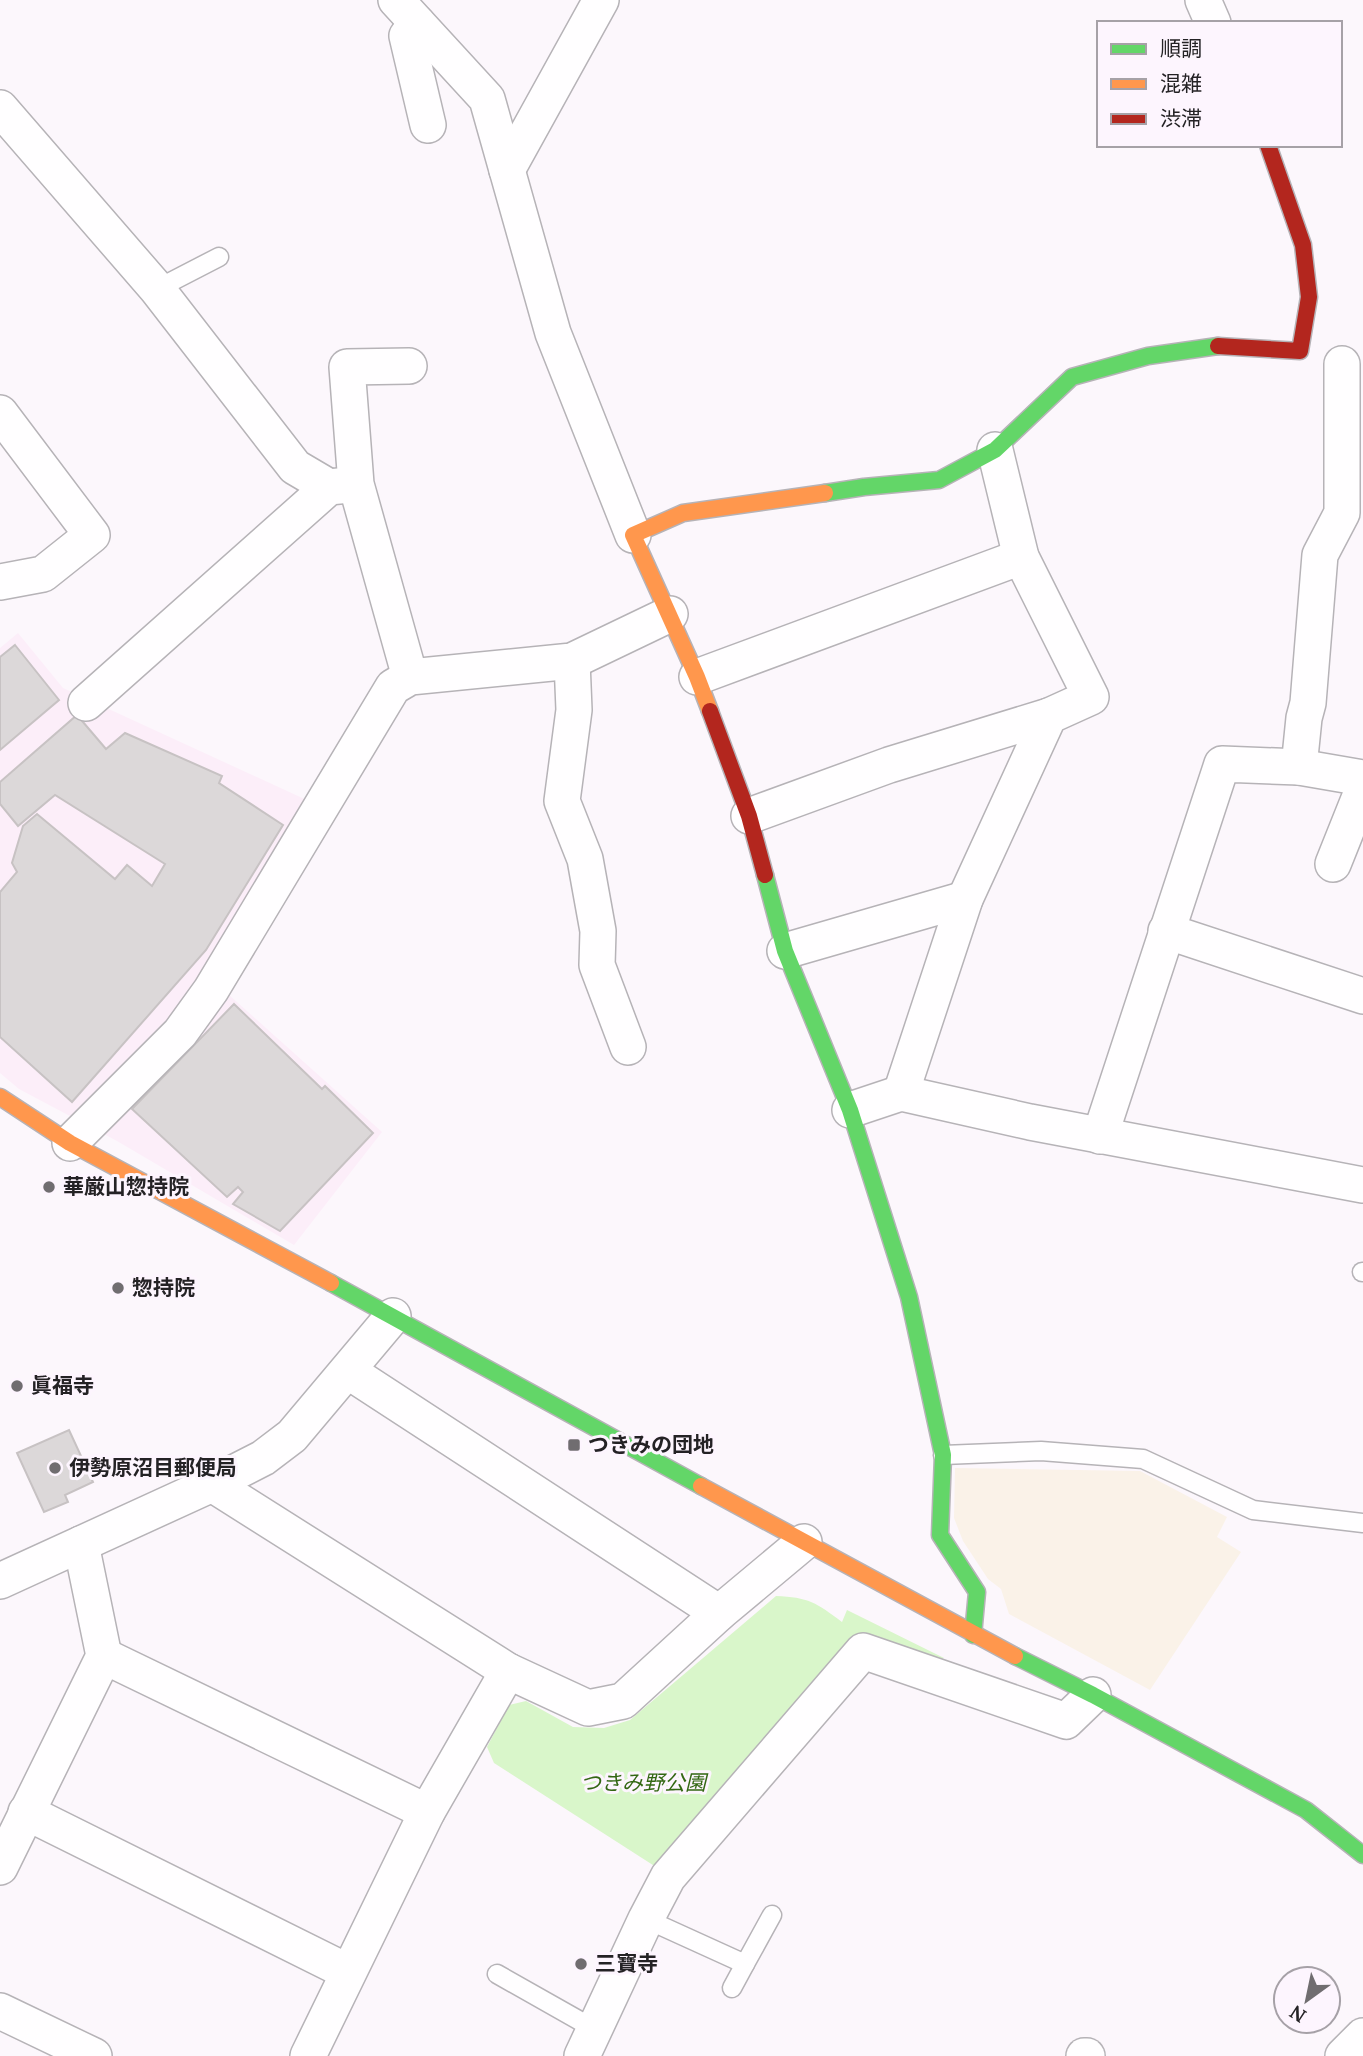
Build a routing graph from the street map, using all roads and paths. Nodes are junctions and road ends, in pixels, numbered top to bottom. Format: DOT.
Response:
graph roads {
  1 [pos="601,0"];
  2 [pos="1203,0"];
  3 [pos="406,12"];
  4 [pos="1212,21"];
  5 [pos="0,108"];
  6 [pos="428,125"];
  7 [pos="1269,147"];
  8 [pos="507,170"];
  9 [pos="219,257"];
  10 [pos="157,289"];
  11 [pos="1300,351"];
  12 [pos="409,366"];
  13 [pos="1352,366"];
  14 [pos="0,413"];
  15 [pos="995,450"];
  16 [pos="342,486"];
  17 [pos="632,535"];
  18 [pos="1021,557"];
  19 [pos="0,583"];
  20 [pos="670,614"];
  21 [pos="572,661"];
  22 [pos="410,677"];
  23 [pos="697,677"];
  24 [pos="86,703"];
  25 [pos="1049,716"];
  26 [pos="1299,767"];
  27 [pos="1363,778"];
  28 [pos="1363,789"];
  29 [pos="749,816"];
  30 [pos="1333,864"];
  31 [pos="965,899"];
  32 [pos="1166,931"];
  33 [pos="785,951"];
  34 [pos="1363,996"];
  35 [pos="628,1047"];
  36 [pos="901,1093"];
  37 [pos="0,1097"];
  38 [pos="850,1110"];
  39 [pos="1100,1136"];
  40 [pos="70,1143"];
  41 [pos="1363,1185"];
  42 [pos="393,1317"];
  43 [pos="348,1371"];
  44 [pos="943,1455"];
  45 [pos="212,1484"];
  46 [pos="1363,1523"];
  47 [pos="804,1542"];
  48 [pos="81,1544"];
  49 [pos="0,1581"];
  50 [pos="719,1613"];
  51 [pos="973,1635"];
  52 [pos="104,1656"];
  53 [pos="508,1671"];
  54 [pos="1093,1695"];
  55 [pos="26,1812"];
  56 [pos="428,1812"];
  57 [pos="1363,1855"];
  58 [pos="0,1867"];
  59 [pos="772,1915"];
  60 [pos="646,1919"];
  61 [pos="745,1964"];
  62 [pos="348,1972"];
  63 [pos="497,1975"];
  64 [pos="732,1988"];
  65 [pos="0,2011"];
  66 [pos="1363,2036"];
  67 [pos="589,2043"];
  68 [pos="94,2056"];
  69 [pos="308,2056"];
  70 [pos="1343,2056"];
  1 -- 8 [label="street"];
  2 -- 4 [label="street"];
  3 -- 6 [label="street"];
  3 -- 8 [label="street"];
  5 -- 10 [label="street"];
  7 -- 11 [label="street"];
  8 -- 17 [label="street"];
  9 -- 10 [label="lane"];
  10 -- 16 [label="street"];
  11 -- 13 [label="street"];
  11 -- 15 [label="street"];
  12 -- 16 [label="street"];
  13 -- 26 [label="street"];
  14 -- 19 [label="street"];
  15 -- 17 [label="street"];
  15 -- 18 [label="street"];
  16 -- 22 [label="street"];
  16 -- 24 [label="street"];
  17 -- 20 [label="street"];
  18 -- 23 [label="street"];
  18 -- 25 [label="street"];
  20 -- 21 [label="street"];
  20 -- 23 [label="street"];
  21 -- 22 [label="street"];
  21 -- 35 [label="street"];
  22 -- 40 [label="street"];
  23 -- 29 [label="street"];
  25 -- 29 [label="street"];
  25 -- 31 [label="street"];
  26 -- 27 [label="street"];
  26 -- 32 [label="street"];
  28 -- 30 [label="street"];
  29 -- 33 [label="street"];
  31 -- 33 [label="street"];
  31 -- 36 [label="street"];
  32 -- 34 [label="street"];
  32 -- 39 [label="street"];
  33 -- 38 [label="street"];
  36 -- 38 [label="street"];
  36 -- 39 [label="street"];
  37 -- 40 [label="street"];
  38 -- 44 [label="street"];
  39 -- 41 [label="street"];
  40 -- 42 [label="street"];
  42 -- 43 [label="street"];
  42 -- 47 [label="street"];
  43 -- 45 [label="street"];
  43 -- 50 [label="street"];
  44 -- 46 [label="lane"];
  44 -- 51 [label="street"];
  45 -- 48 [label="street"];
  45 -- 53 [label="street"];
  47 -- 50 [label="street"];
  47 -- 51 [label="street"];
  48 -- 49 [label="street"];
  48 -- 52 [label="street"];
  50 -- 53 [label="street"];
  51 -- 54 [label="street"];
  52 -- 55 [label="street"];
  52 -- 56 [label="street"];
  53 -- 56 [label="street"];
  54 -- 57 [label="street"];
  54 -- 60 [label="street"];
  55 -- 58 [label="street"];
  55 -- 62 [label="street"];
  56 -- 62 [label="street"];
  59 -- 61 [label="lane"];
  60 -- 61 [label="lane"];
  60 -- 67 [label="street"];
  61 -- 64 [label="lane"];
  62 -- 69 [label="street"];
  63 -- 67 [label="lane"];
  65 -- 68 [label="street"];
  66 -- 70 [label="street"];
}
